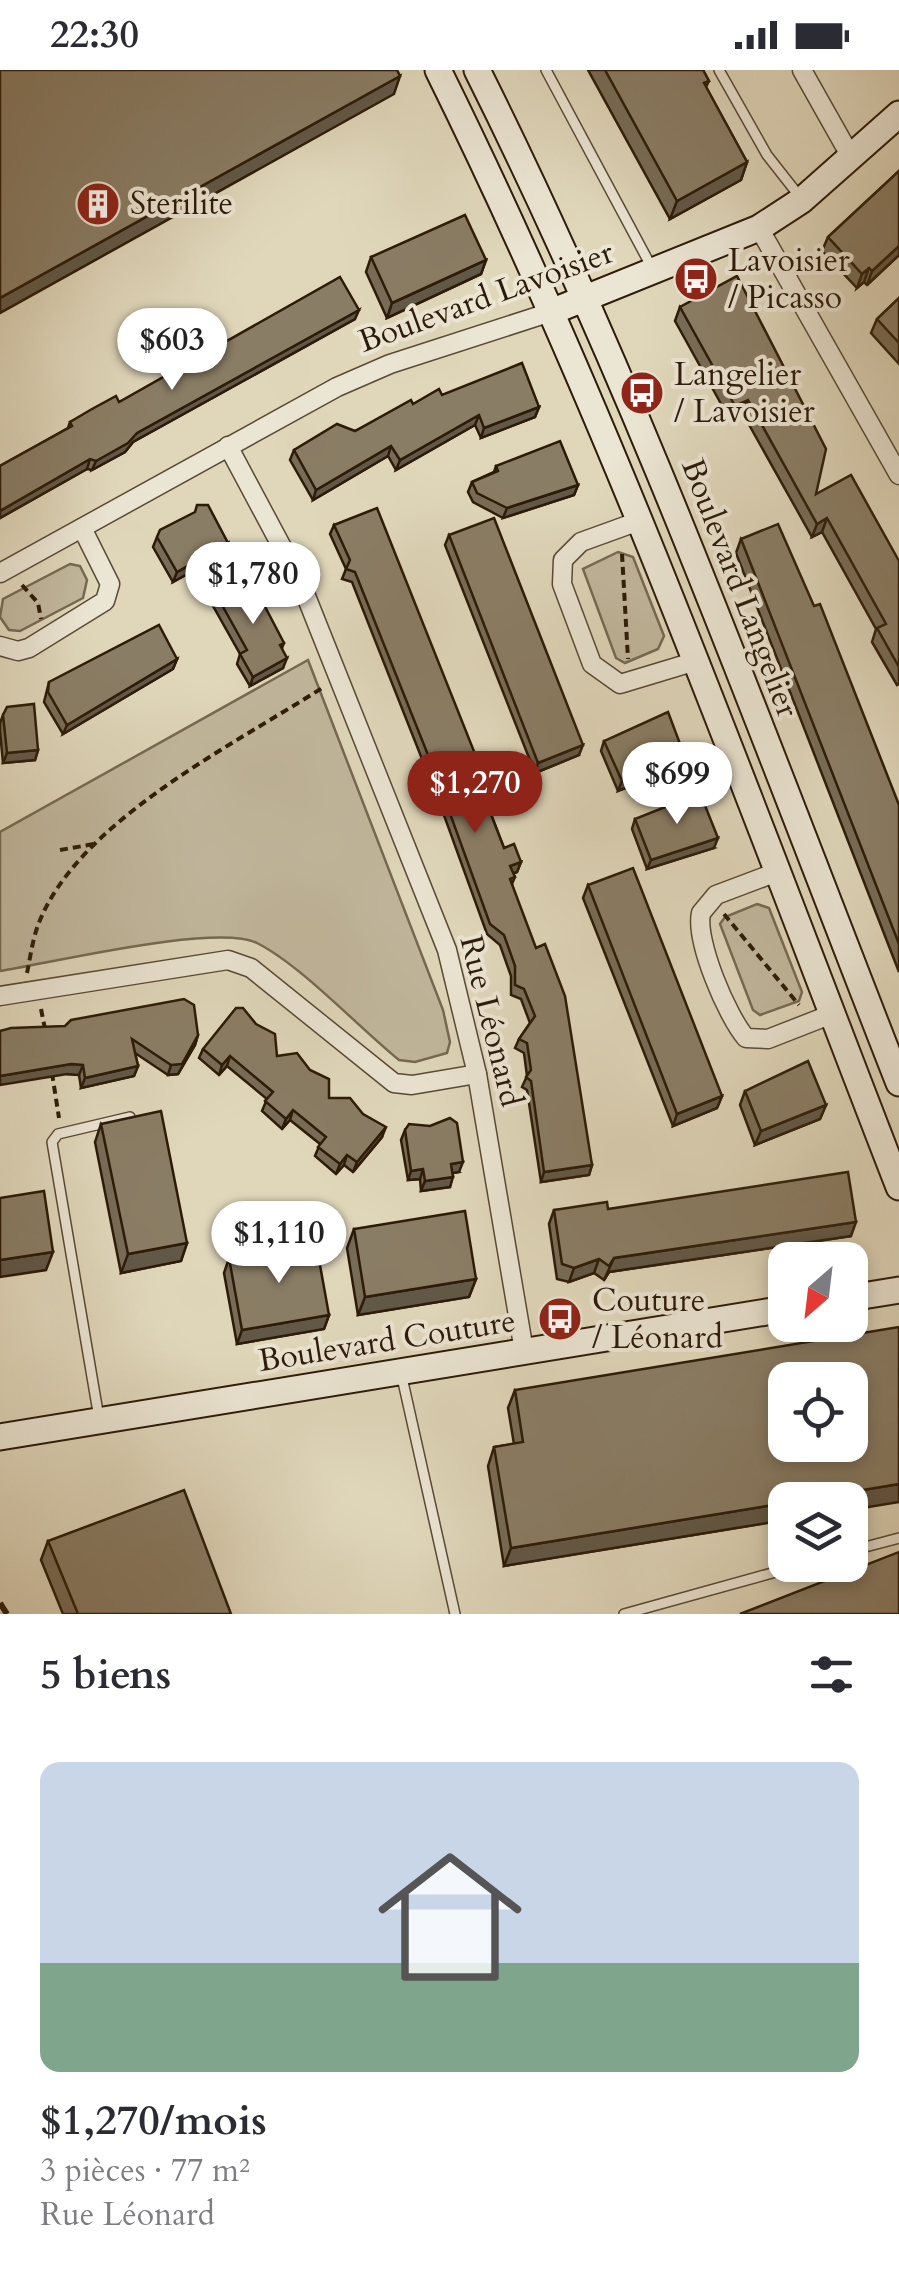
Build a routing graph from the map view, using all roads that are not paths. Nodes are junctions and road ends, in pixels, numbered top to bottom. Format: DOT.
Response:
graph roads {
  1 [pos="438,70"];
  2 [pos="477,70"];
  3 [pos="546,70"];
  4 [pos="719,70"];
  5 [pos="802,70"];
  6 [pos="899,114"];
  7 [pos="851,158"];
  8 [pos="802,200"];
  9 [pos="759,228"];
  10 [pos="654,272"];
  11 [pos="586,298"];
  12 [pos="550,312"];
  13 [pos="228,446"];
  14 [pos="893,448"];
  15 [pos="899,476"];
  16 [pos="639,521"];
  17 [pos="82,528"];
  18 [pos="4,571"];
  19 [pos="0,646"];
  20 [pos="693,662"];
  21 [pos="777,872"];
  22 [pos="0,996"];
  23 [pos="832,1014"];
  24 [pos="477,1074"];
  25 [pos="899,1083"];
  26 [pos="130,1117"];
  27 [pos="899,1187"];
  28 [pos="899,1290"];
  29 [pos="868,1295"];
  30 [pos="768,1312"];
  31 [pos="524,1351"];
  32 [pos="400,1372"];
  33 [pos="100,1421"];
  34 [pos="0,1437"];
  35 [pos="899,1538"];
  36 [pos="868,1547"];
  37 [pos="768,1574"];
  38 [pos="455,1614"];
  39 [pos="624,1614"];
  1 -- 12 [label="main road"];
  2 -- 11 [label="main road, Boulevard Langelier"];
  3 -- 10 [label="lane"];
  4 -- 8 [label="lane"];
  5 -- 7 [label="street"];
  6 -- 7 [label="main road, Boulevard Lavoisier"];
  7 -- 8 [label="main road, Boulevard Lavoisier"];
  8 -- 9 [label="main road, Boulevard Lavoisier"];
  9 -- 10 [label="main road, Boulevard Lavoisier"];
  9 -- 14 [label="street"];
  10 -- 11 [label="main road, Boulevard Lavoisier"];
  11 -- 12 [label="main road, Boulevard Lavoisier"];
  11 -- 25 [label="main road, Boulevard Langelier"];
  12 -- 13 [label="street, Boulevard Lavoisier"];
  12 -- 16 [label="main road"];
  13 -- 17 [label="street, Boulevard Lavoisier"];
  13 -- 24 [label="street, Rue Léonard"];
  14 -- 15 [label="street"];
  16 -- 20 [label="main road"];
  16 -- 20 [label="street"];
  17 -- 18 [label="street, Boulevard Lavoisier"];
  17 -- 19 [label="street"];
  20 -- 21 [label="main road"];
  21 -- 23 [label="main road"];
  21 -- 23 [label="street"];
  22 -- 24 [label="street"];
  23 -- 27 [label="main road"];
  24 -- 31 [label="street, Rue Léonard"];
  26 -- 33 [label="lane"];
  28 -- 29 [label="main road"];
  30 -- 31 [label="main road, Boulevard Couture"];
  31 -- 32 [label="main road, Boulevard Couture"];
  32 -- 33 [label="main road, Boulevard Couture"];
  32 -- 38 [label="lane"];
  33 -- 34 [label="main road, Boulevard Couture"];
  35 -- 36 [label="lane"];
  37 -- 39 [label="lane"];
}
